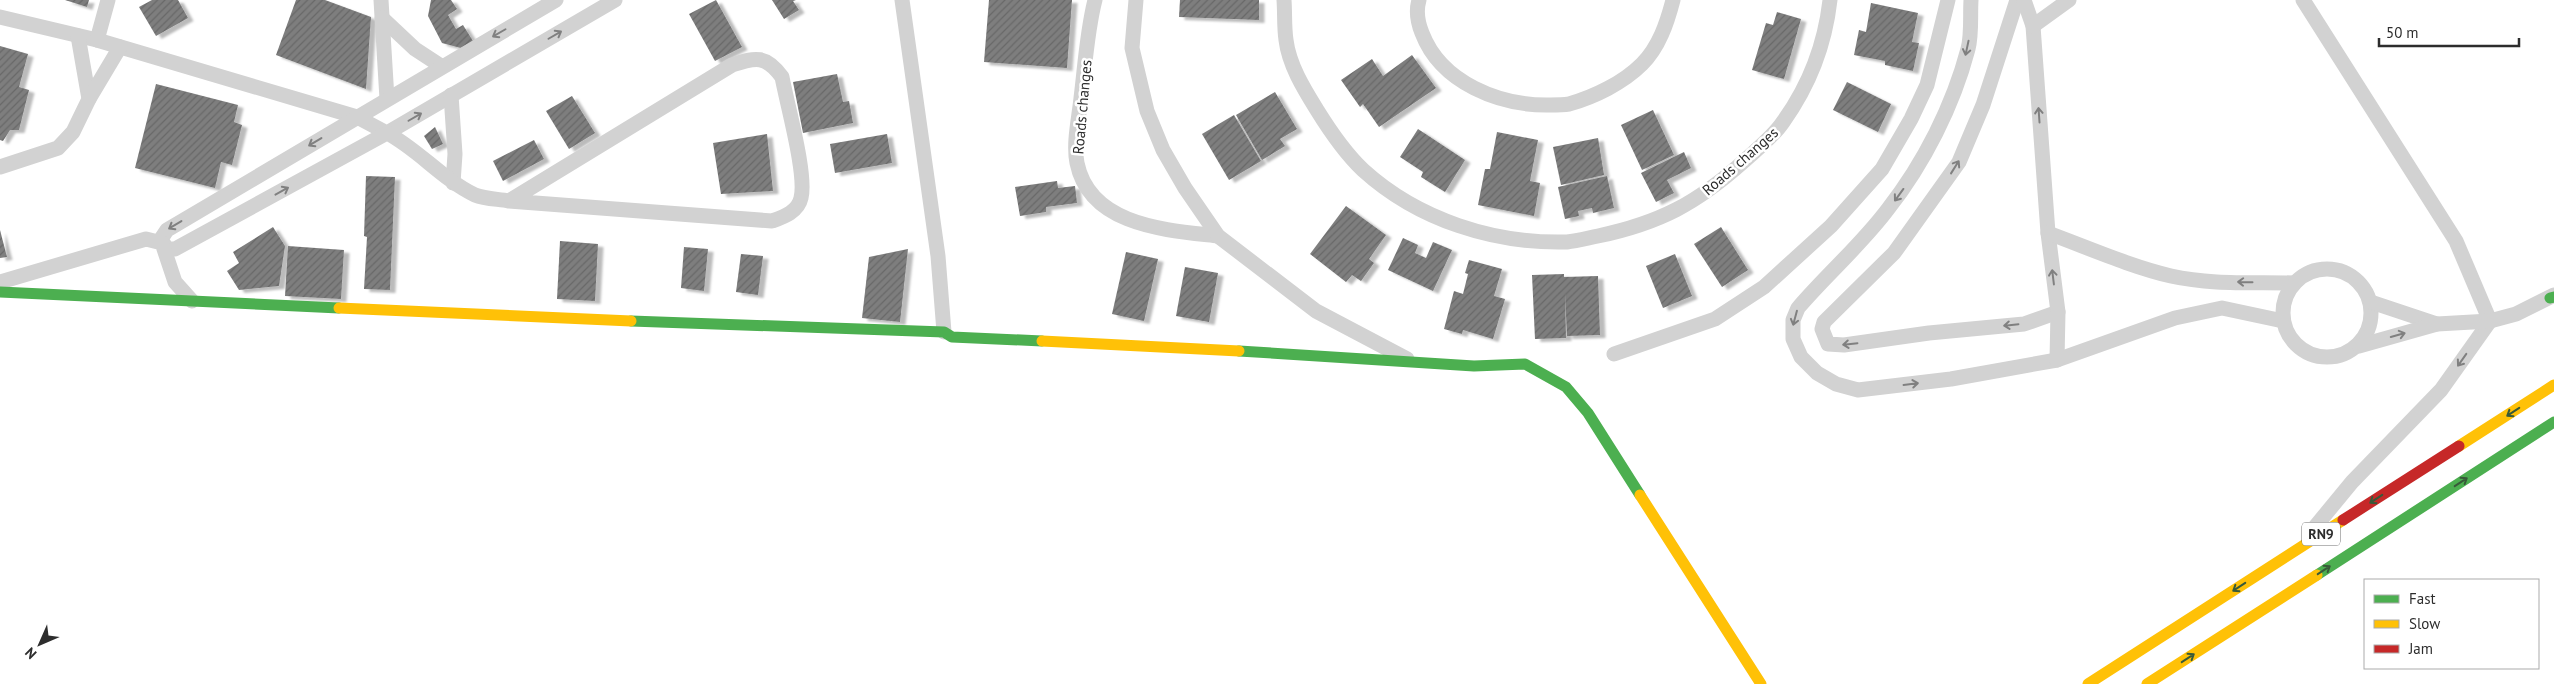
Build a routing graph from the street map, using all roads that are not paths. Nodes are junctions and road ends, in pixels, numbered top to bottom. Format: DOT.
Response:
graph roads {
  1 [pos="108,0"];
  2 [pos="381,0"];
  3 [pos="556,0"];
  4 [pos="615,0"];
  5 [pos="902,0"];
  6 [pos="1095,0"];
  7 [pos="1136,0"];
  8 [pos="1284,0"];
  9 [pos="1419,0"];
  10 [pos="1673,0"];
  11 [pos="1830,0"];
  12 [pos="1948,0"];
  13 [pos="1971,0"];
  14 [pos="2017,0"];
  15 [pos="2024,0"];
  16 [pos="2069,0"];
  17 [pos="2303,0"];
  18 [pos="0,17"];
  19 [pos="382,18"];
  20 [pos="2033,26"];
  21 [pos="78,36"];
  22 [pos="97,40"];
  23 [pos="120,47"];
  24 [pos="442,66"];
  25 [pos="451,95"];
  26 [pos="89,99"];
  27 [pos="387,99"];
  28 [pos="357,117"];
  29 [pos="387,133"];
  30 [pos="0,155"];
  31 [pos="20,161"];
  32 [pos="0,167"];
  33 [pos="453,183"];
  34 [pos="509,201"];
  35 [pos="2048,232"];
  36 [pos="1218,236"];
  37 [pos="162,243"];
  38 [pos="0,282"];
  39 [pos="2294,283"];
  40 [pos="0,292"];
  41 [pos="2553,297"];
  42 [pos="192,301"];
  43 [pos="2371,302"];
  44 [pos="2058,312"];
  45 [pos="2490,320"];
  46 [pos="2283,321"];
  47 [pos="2437,324"];
  48 [pos="944,332"];
  49 [pos="2359,346"];
  50 [pos="1614,354"];
  51 [pos="2057,360"];
  52 [pos="1413,362"];
  53 [pos="2554,385"];
  54 [pos="2554,422"];
  55 [pos="2296,550"];
  56 [pos="1761,684"];
  57 [pos="2088,684"];
  58 [pos="2146,684"];
  1 -- 22 [label="street"];
  2 -- 19 [label="street"];
  3 -- 24 [label="street, one-way"];
  25 -- 4 [label="street, one-way"];
  5 -- 48 [label="street"];
  6 -- 36 [label="street, Roads changes"];
  7 -- 36 [label="street"];
  8 -- 11 [label="street, Roads changes"];
  9 -- 10 [label="street"];
  12 -- 50 [label="street"];
  13 -- 51 [label="street, one-way"];
  44 -- 14 [label="street, one-way"];
  15 -- 20 [label="street"];
  16 -- 20 [label="street"];
  17 -- 45 [label="street"];
  18 -- 21 [label="street"];
  19 -- 24 [label="street"];
  19 -- 27 [label="street"];
  35 -- 20 [label="street, one-way"];
  21 -- 22 [label="street"];
  21 -- 26 [label="street"];
  22 -- 23 [label="street"];
  23 -- 26 [label="street"];
  23 -- 28 [label="street"];
  24 -- 27 [label="street"];
  29 -- 25 [label="street, one-way"];
  25 -- 33 [label="street"];
  26 -- 31 [label="street"];
  27 -- 28 [label="street"];
  28 -- 29 [label="street"];
  28 -- 37 [label="street, one-way"];
  29 -- 33 [label="street"];
  37 -- 29 [label="street, one-way"];
  30 -- 31 [label="street"];
  31 -- 32 [label="street"];
  33 -- 34 [label="street"];
  34 -- 34 [label="street"];
  39 -- 35 [label="street, one-way"];
  44 -- 35 [label="street, one-way"];
  36 -- 52 [label="street"];
  37 -- 38 [label="street"];
  37 -- 42 [label="street"];
  39 -- 43 [label="street"];
  39 -- 46 [label="street"];
  40 -- 42 [label="main road"];
  41 -- 45 [label="street"];
  42 -- 48 [label="main road"];
  43 -- 47 [label="street"];
  43 -- 49 [label="street"];
  44 -- 51 [label="street"];
  45 -- 47 [label="street"];
  45 -- 55 [label="street, one-way"];
  46 -- 49 [label="street"];
  46 -- 51 [label="street"];
  49 -- 47 [label="street, one-way"];
  48 -- 52 [label="main road"];
  52 -- 56 [label="main road"];
  53 -- 55 [label="main road, RN9, one-way"];
  58 -- 54 [label="main road, RN9, one-way"];
  55 -- 57 [label="main road, RN9, one-way"];
}
